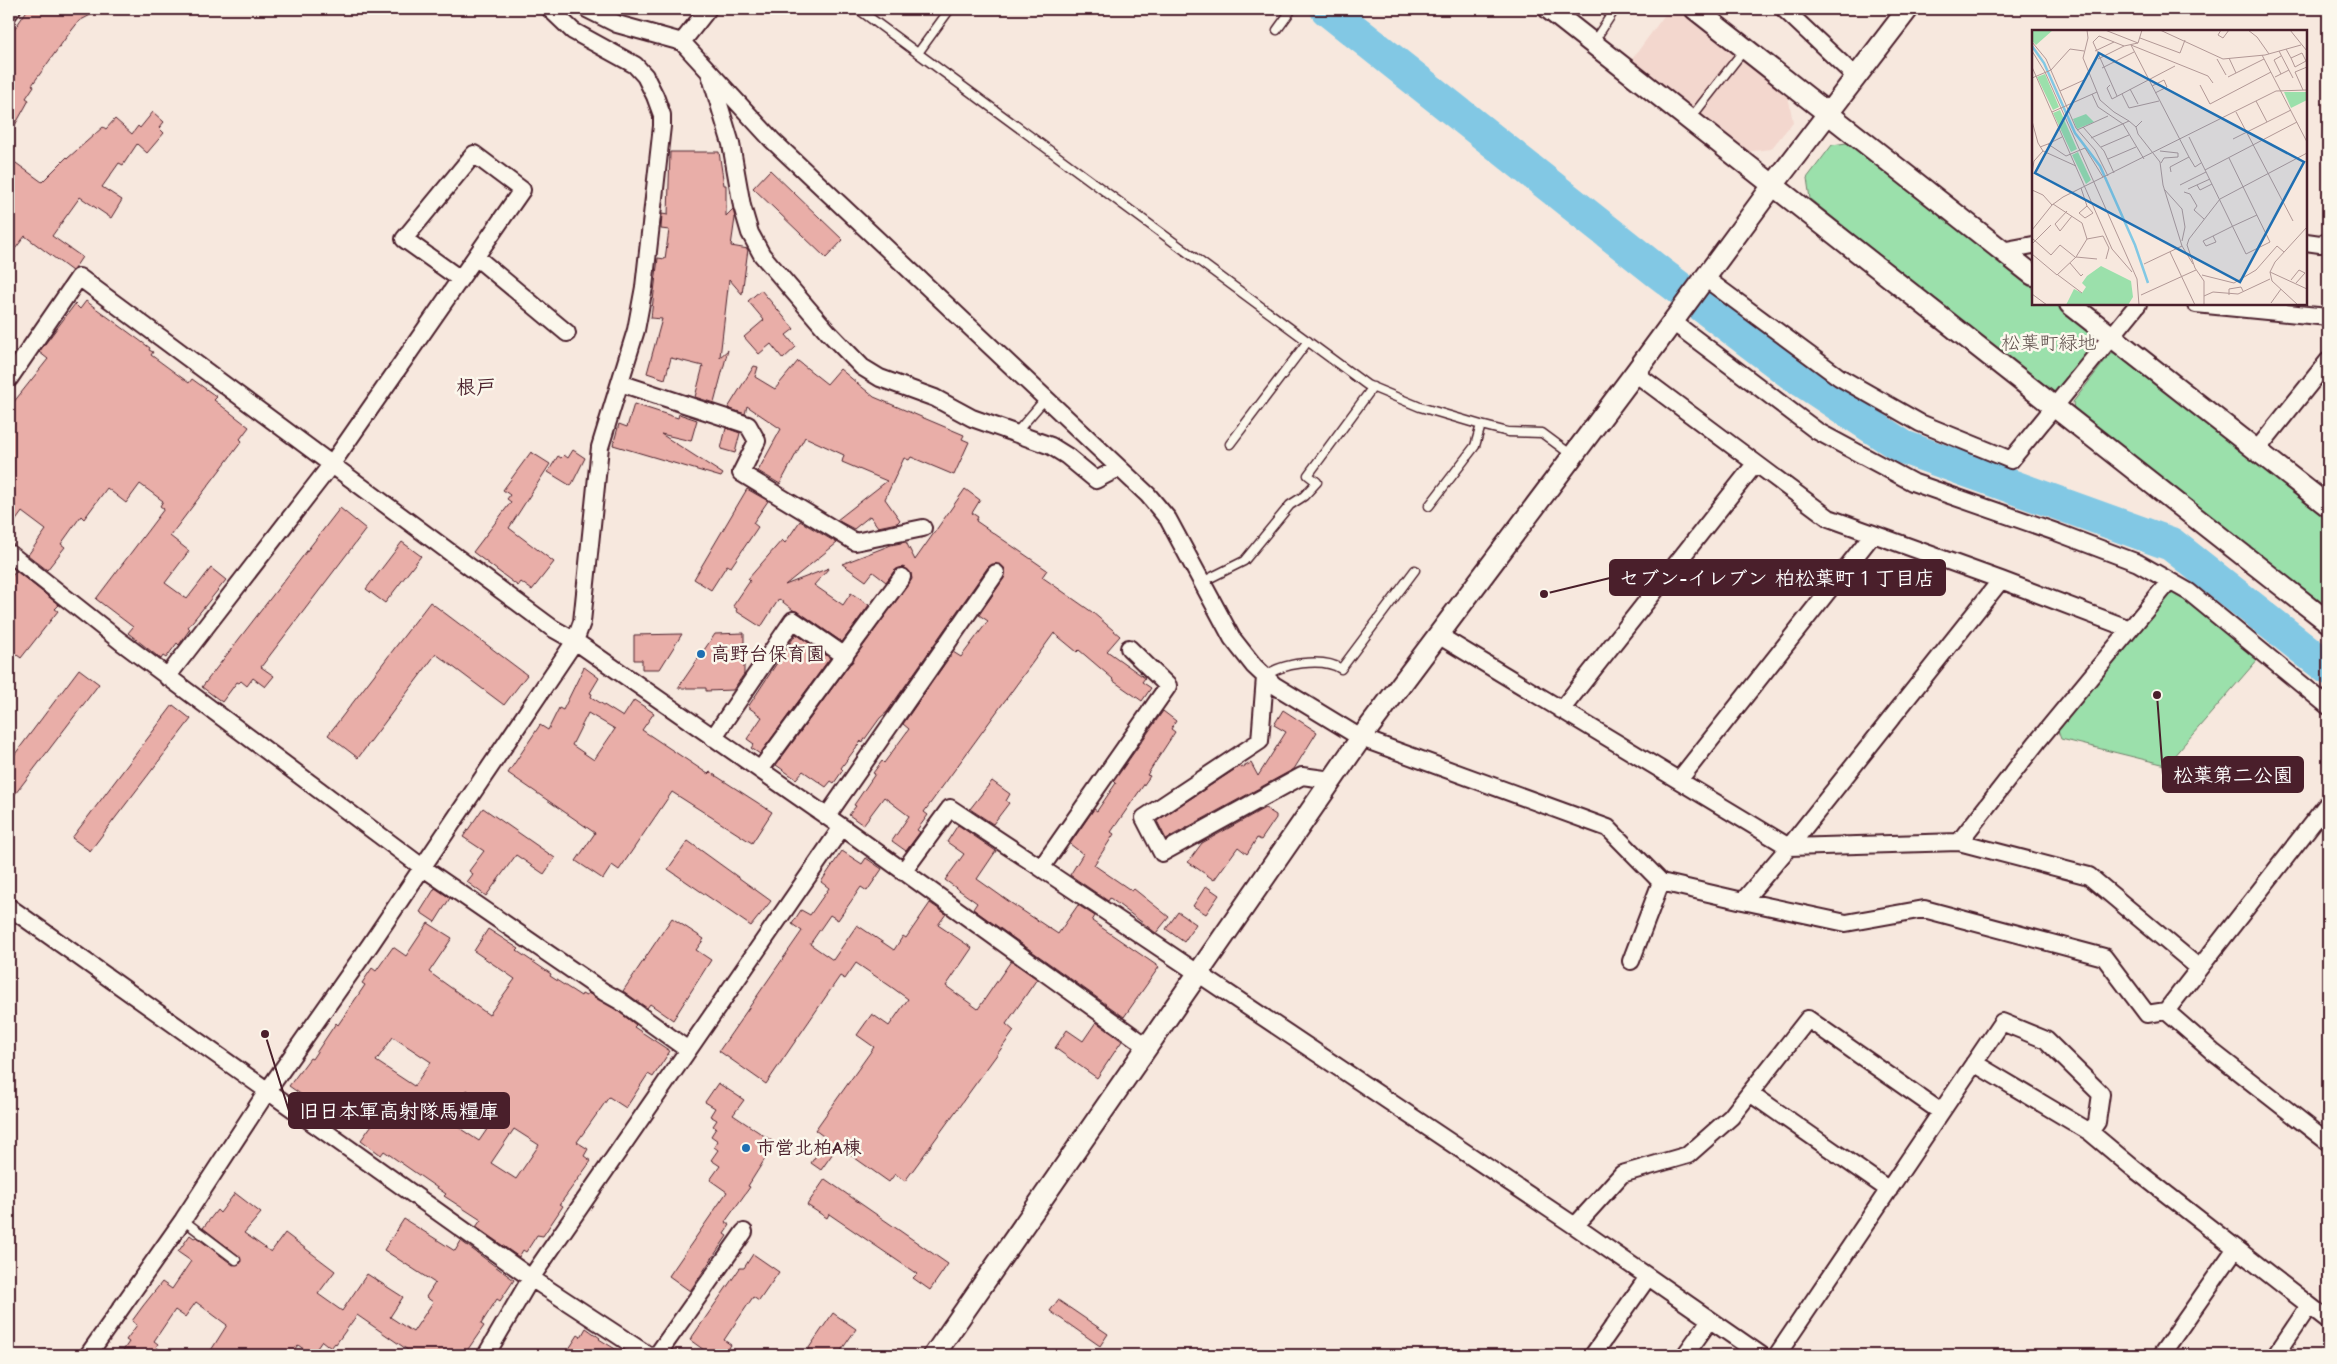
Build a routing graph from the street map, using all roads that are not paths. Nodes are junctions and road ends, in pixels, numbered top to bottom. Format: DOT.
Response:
graph roads {
  1 [pos="12,9"];
  2 [pos="550,9"];
  3 [pos="587,9"];
  4 [pos="708,9"];
  5 [pos="858,9"];
  6 [pos="950,9"];
  7 [pos="1288,9"];
  8 [pos="1549,9"];
  9 [pos="1615,9"];
  10 [pos="1695,9"];
  11 [pos="1784,9"];
  12 [pos="1908,9"];
  13 [pos="9,13"];
  14 [pos="1278,30"];
  15 [pos="682,42"];
  16 [pos="1593,43"];
  17 [pos="1745,48"];
  18 [pos="918,53"];
  19 [pos="708,69"];
  20 [pos="1857,78"];
  21 [pos="1828,113"];
  22 [pos="1690,119"];
  23 [pos="1774,184"];
  24 [pos="2307,242"];
  25 [pos="2328,242"];
  26 [pos="2032,245"];
  27 [pos="2001,251"];
  28 [pos="476,257"];
  29 [pos="2032,274"];
  30 [pos="460,280"];
  31 [pos="1702,281"];
  32 [pos="2071,305"];
  33 [pos="2137,305"];
  34 [pos="2206,305"];
  35 [pos="1676,317"];
  36 [pos="2328,317"];
  37 [pos="567,333"];
  38 [pos="2112,336"];
  39 [pos="1308,342"];
  40 [pos="2328,361"];
  41 [pos="1635,373"];
  42 [pos="9,379"];
  43 [pos="620,383"];
  44 [pos="1373,387"];
  45 [pos="1046,398"];
  46 [pos="2056,407"];
  47 [pos="1481,425"];
  48 [pos="1014,434"];
  49 [pos="1230,444"];
  50 [pos="2256,451"];
  51 [pos="1573,456"];
  52 [pos="1755,464"];
  53 [pos="331,465"];
  54 [pos="1119,468"];
  55 [pos="1429,506"];
  56 [pos="2328,506"];
  57 [pos="924,528"];
  58 [pos="1873,534"];
  59 [pos="9,553"];
  60 [pos="1415,570"];
  61 [pos="996,573"];
  62 [pos="902,577"];
  63 [pos="2002,580"];
  64 [pos="1202,582"];
  65 [pos="2169,582"];
  66 [pos="2328,622"];
  67 [pos="2130,629"];
  68 [pos="1438,635"];
  69 [pos="575,641"];
  70 [pos="1129,648"];
  71 [pos="844,656"];
  72 [pos="168,677"];
  73 [pos="1265,677"];
  74 [pos="2328,706"];
  75 [pos="1561,710"];
  76 [pos="714,738"];
  77 [pos="1361,738"];
  78 [pos="760,770"];
  79 [pos="1332,780"];
  80 [pos="1679,780"];
  81 [pos="2328,803"];
  82 [pos="827,816"];
  83 [pos="842,827"];
  84 [pos="1959,842"];
  85 [pos="1789,847"];
  86 [pos="422,867"];
  87 [pos="1041,868"];
  88 [pos="903,872"];
  89 [pos="1661,882"];
  90 [pos="1743,901"];
  91 [pos="9,907"];
  92 [pos="1631,961"];
  93 [pos="2199,968"];
  94 [pos="1199,973"];
  95 [pos="2166,1011"];
  96 [pos="1148,1048"];
  97 [pos="688,1050"];
  98 [pos="1974,1063"];
  99 [pos="268,1090"];
  100 [pos="1750,1093"];
  101 [pos="1941,1112"];
  102 [pos="2090,1132"];
  103 [pos="2328,1142"];
  104 [pos="1889,1190"];
  105 [pos="183,1220"];
  106 [pos="1575,1226"];
  107 [pos="744,1232"];
  108 [pos="2236,1248"];
  109 [pos="236,1260"];
  110 [pos="1648,1277"];
  111 [pos="531,1278"];
  112 [pos="2309,1306"];
  113 [pos="1710,1320"];
  114 [pos="2328,1320"];
  115 [pos="88,1355"];
  116 [pos="486,1355"];
  117 [pos="648,1355"];
  118 [pos="657,1355"];
  119 [pos="934,1355"];
  120 [pos="1593,1355"];
  121 [pos="1685,1355"];
  122 [pos="1761,1355"];
  123 [pos="1777,1355"];
  124 [pos="2161,1355"];
  125 [pos="2276,1355"];
  1 -- 13 [label="street"];
  2 -- 43 [label="street"];
  3 -- 15 [label="street"];
  4 -- 15 [label="street"];
  5 -- 18 [label="lane"];
  6 -- 18 [label="lane"];
  7 -- 14 [label="lane"];
  8 -- 16 [label="street"];
  9 -- 16 [label="lane"];
  10 -- 17 [label="street"];
  11 -- 20 [label="street"];
  12 -- 20 [label="street"];
  15 -- 19 [label="street"];
  16 -- 22 [label="street"];
  17 -- 21 [label="street"];
  17 -- 22 [label="lane"];
  18 -- 39 [label="lane"];
  19 -- 45 [label="street"];
  19 -- 48 [label="street"];
  20 -- 21 [label="street"];
  21 -- 23 [label="street"];
  21 -- 27 [label="street"];
  22 -- 23 [label="street"];
  23 -- 31 [label="street"];
  23 -- 46 [label="street"];
  24 -- 25 [label="street"];
  26 -- 27 [label="street"];
  27 -- 29 [label="street"];
  28 -- 30 [label="street"];
  28 -- 30 [label="street"];
  28 -- 37 [label="street"];
  30 -- 53 [label="street"];
  31 -- 35 [label="street"];
  31 -- 46 [label="street"];
  32 -- 38 [label="street"];
  33 -- 38 [label="street"];
  34 -- 36 [label="street"];
  35 -- 41 [label="street"];
  35 -- 65 [label="street"];
  38 -- 46 [label="street"];
  38 -- 50 [label="street"];
  39 -- 44 [label="lane"];
  39 -- 49 [label="lane"];
  40 -- 50 [label="street"];
  41 -- 51 [label="street"];
  41 -- 52 [label="street"];
  42 -- 53 [label="street"];
  43 -- 57 [label="street"];
  43 -- 69 [label="street"];
  44 -- 47 [label="lane"];
  44 -- 64 [label="lane"];
  45 -- 48 [label="lane"];
  45 -- 54 [label="street"];
  46 -- 66 [label="street"];
  47 -- 51 [label="lane"];
  47 -- 55 [label="lane"];
  48 -- 54 [label="street"];
  50 -- 56 [label="street"];
  51 -- 68 [label="street"];
  52 -- 58 [label="street"];
  52 -- 75 [label="street"];
  53 -- 69 [label="street"];
  53 -- 72 [label="street"];
  54 -- 64 [label="street"];
  58 -- 63 [label="street"];
  58 -- 80 [label="street"];
  59 -- 72 [label="street"];
  60 -- 73 [label="lane"];
  61 -- 82 [label="street"];
  62 -- 71 [label="street"];
  63 -- 67 [label="street"];
  63 -- 85 [label="street"];
  64 -- 73 [label="street"];
  65 -- 67 [label="street"];
  65 -- 74 [label="street"];
  67 -- 84 [label="street"];
  68 -- 75 [label="street"];
  68 -- 77 [label="street"];
  69 -- 76 [label="street"];
  69 -- 86 [label="street"];
  70 -- 87 [label="street"];
  71 -- 76 [label="street"];
  71 -- 78 [label="street"];
  72 -- 86 [label="street"];
  73 -- 77 [label="street"];
  73 -- 79 [label="street"];
  75 -- 80 [label="street"];
  76 -- 78 [label="street"];
  77 -- 79 [label="street"];
  77 -- 89 [label="street"];
  78 -- 82 [label="street"];
  79 -- 94 [label="street"];
  80 -- 85 [label="street"];
  81 -- 93 [label="street"];
  82 -- 83 [label="street"];
  83 -- 88 [label="street"];
  83 -- 97 [label="street"];
  84 -- 85 [label="street"];
  84 -- 93 [label="street"];
  85 -- 90 [label="street"];
  86 -- 97 [label="street"];
  86 -- 99 [label="street"];
  87 -- 88 [label="street"];
  87 -- 94 [label="street"];
  88 -- 96 [label="street"];
  89 -- 90 [label="street"];
  89 -- 92 [label="street"];
  90 -- 95 [label="street"];
  91 -- 99 [label="street"];
  93 -- 95 [label="street"];
  94 -- 96 [label="street"];
  94 -- 106 [label="street"];
  95 -- 103 [label="street"];
  96 -- 119 [label="street"];
  97 -- 111 [label="street"];
  98 -- 101 [label="street"];
  98 -- 102 [label="street"];
  98 -- 102 [label="street"];
  99 -- 105 [label="street"];
  99 -- 111 [label="street"];
  100 -- 101 [label="street"];
  100 -- 104 [label="street"];
  100 -- 106 [label="street"];
  101 -- 104 [label="street"];
  102 -- 108 [label="street"];
  104 -- 123 [label="street"];
  105 -- 109 [label="lane"];
  105 -- 115 [label="street"];
  106 -- 110 [label="street"];
  107 -- 118 [label="street"];
  108 -- 112 [label="street"];
  108 -- 124 [label="street"];
  110 -- 113 [label="street"];
  110 -- 120 [label="street"];
  111 -- 116 [label="street"];
  111 -- 117 [label="street"];
  112 -- 114 [label="street"];
  112 -- 125 [label="street"];
  113 -- 121 [label="street"];
  113 -- 122 [label="street"];
}
